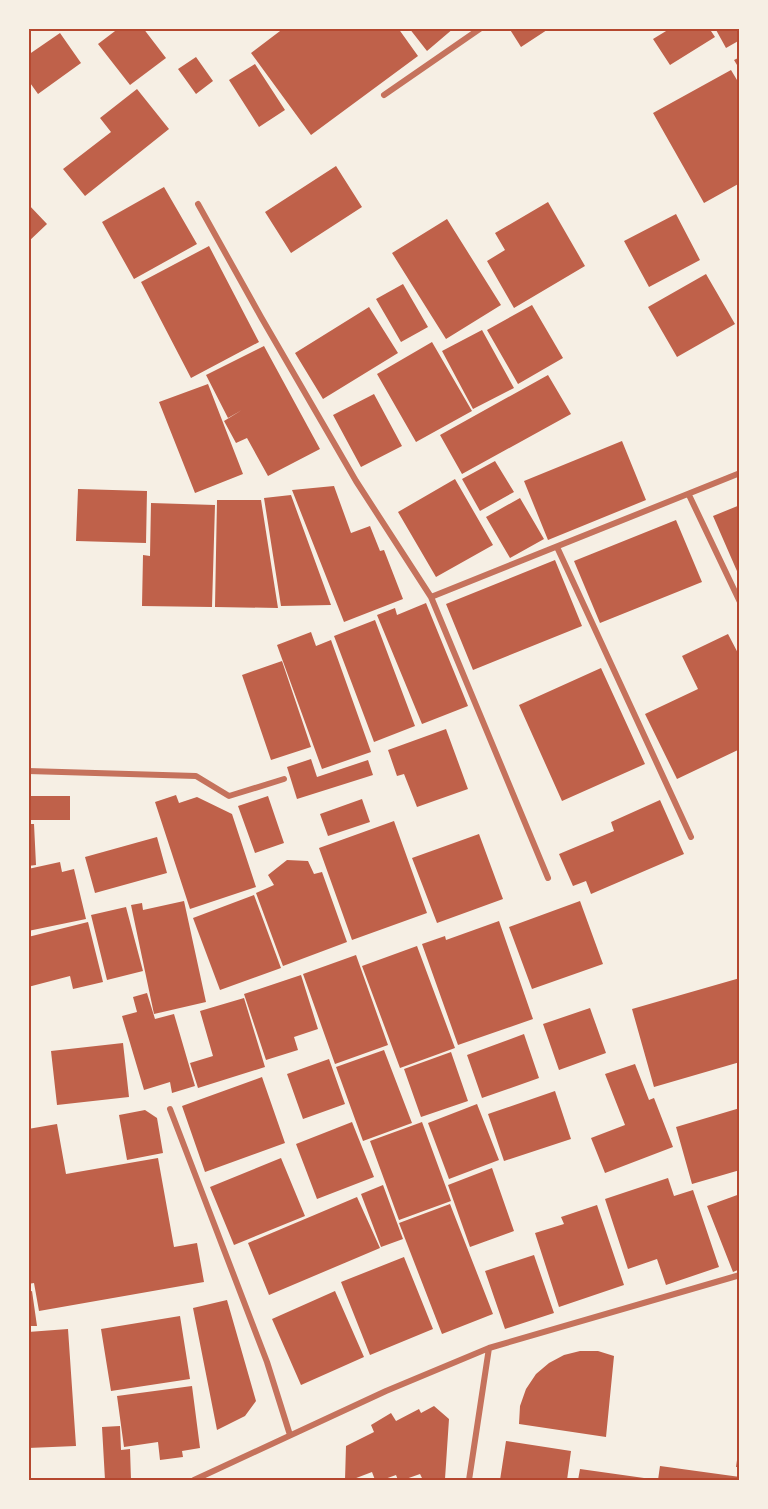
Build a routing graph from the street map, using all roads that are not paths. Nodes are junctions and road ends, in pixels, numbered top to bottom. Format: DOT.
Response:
graph roads {
  1 [pos="481,28"];
  2 [pos="384,95"];
  3 [pos="198,204"];
  4 [pos="740,473"];
  5 [pos="688,495"];
  6 [pos="556,547"];
  7 [pos="431,597"];
  8 [pos="740,602"];
  9 [pos="28,771"];
  10 [pos="284,779"];
  11 [pos="691,837"];
  12 [pos="548,878"];
  13 [pos="170,1109"];
  14 [pos="740,1275"];
  15 [pos="489,1348"];
  16 [pos="290,1435"];
  17 [pos="194,1480"];
  18 [pos="469,1480"];
  1 -- 2 [label="street"];
  3 -- 7 [label="street"];
  4 -- 5 [label="street"];
  5 -- 6 [label="street"];
  5 -- 8 [label="street"];
  6 -- 7 [label="street"];
  6 -- 11 [label="street"];
  7 -- 12 [label="street"];
  9 -- 10 [label="street"];
  13 -- 16 [label="street"];
  14 -- 15 [label="street"];
  15 -- 16 [label="street"];
  15 -- 18 [label="street"];
  16 -- 17 [label="street"];
}
